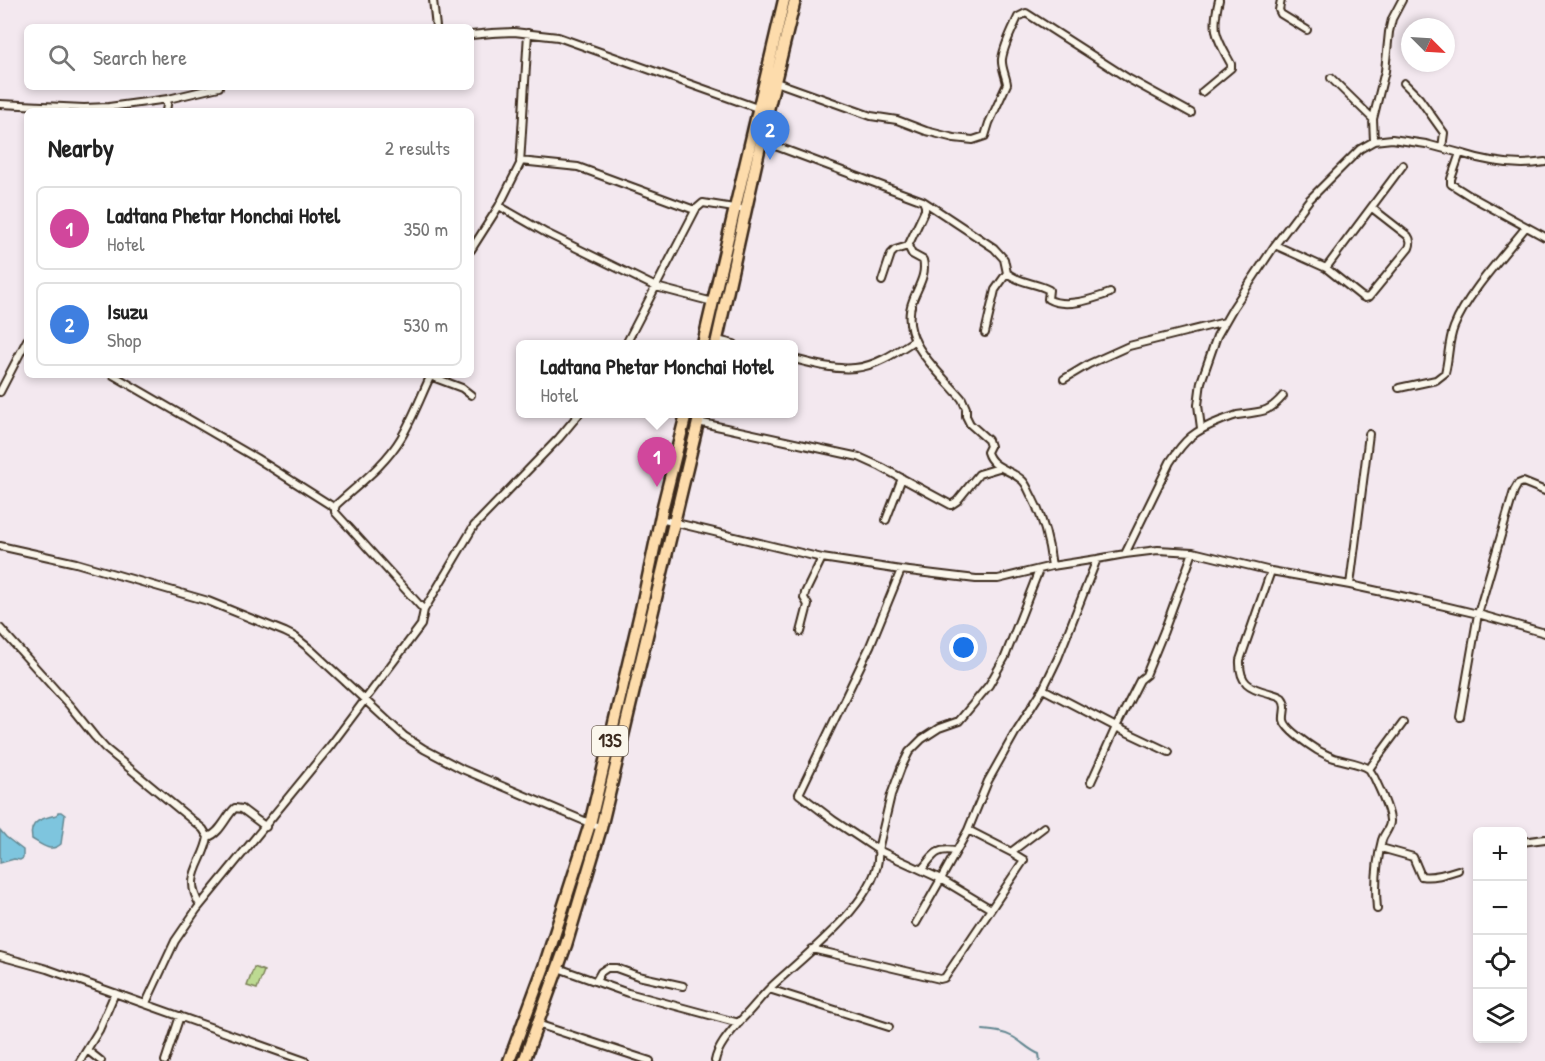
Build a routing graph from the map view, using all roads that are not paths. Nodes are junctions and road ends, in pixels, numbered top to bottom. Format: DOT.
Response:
graph roads {
  1 [pos="433,0"];
  2 [pos="784,0"];
  3 [pos="795,0"];
  4 [pos="1219,0"];
  5 [pos="1281,0"];
  6 [pos="1402,0"];
  7 [pos="436,24"];
  8 [pos="1307,30"];
  9 [pos="528,33"];
  10 [pos="474,35"];
  11 [pos="1332,78"];
  12 [pos="776,82"];
  13 [pos="1404,83"];
  14 [pos="206,90"];
  15 [pos="1202,92"];
  16 [pos="168,99"];
  17 [pos="0,104"];
  18 [pos="166,108"];
  19 [pos="763,110"];
  20 [pos="1191,113"];
  21 [pos="1373,119"];
  22 [pos="762,141"];
  23 [pos="1374,141"];
  24 [pos="1442,148"];
  25 [pos="1460,153"];
  26 [pos="520,161"];
  27 [pos="1545,162"];
  28 [pos="1403,165"];
  29 [pos="923,201"];
  30 [pos="499,206"];
  31 [pos="734,208"];
  32 [pos="1372,208"];
  33 [pos="696,209"];
  34 [pos="746,210"];
  35 [pos="1526,227"];
  36 [pos="1545,237"];
  37 [pos="474,245"];
  38 [pos="1275,245"];
  39 [pos="908,246"];
  40 [pos="1326,268"];
  41 [pos="1006,273"];
  42 [pos="882,281"];
  43 [pos="656,287"];
  44 [pos="1110,292"];
  45 [pos="714,302"];
  46 [pos="1225,322"];
  47 [pos="984,333"];
  48 [pos="629,340"];
  49 [pos="704,340"];
  50 [pos="716,340"];
  51 [pos="915,340"];
  52 [pos="24,351"];
  53 [pos="798,360"];
  54 [pos="118,378"];
  55 [pos="430,378"];
  56 [pos="436,378"];
  57 [pos="1064,379"];
  58 [pos="1399,388"];
  59 [pos="0,392"];
  60 [pos="471,395"];
  61 [pos="1283,396"];
  62 [pos="576,418"];
  63 [pos="685,418"];
  64 [pos="699,418"];
  65 [pos="1201,428"];
  66 [pos="1369,434"];
  67 [pos="999,468"];
  68 [pos="902,478"];
  69 [pos="1545,491"];
  70 [pos="334,508"];
  71 [pos="660,519"];
  72 [pos="886,520"];
  73 [pos="674,522"];
  74 [pos="0,546"];
  75 [pos="1193,552"];
  76 [pos="1125,554"];
  77 [pos="822,558"];
  78 [pos="1097,560"];
  79 [pos="1052,566"];
  80 [pos="901,570"];
  81 [pos="1039,570"];
  82 [pos="1271,571"];
  83 [pos="1350,585"];
  84 [pos="424,610"];
  85 [pos="1478,614"];
  86 [pos="0,628"];
  87 [pos="801,632"];
  88 [pos="1545,633"];
  89 [pos="1043,689"];
  90 [pos="366,700"];
  91 [pos="1460,717"];
  92 [pos="1403,723"];
  93 [pos="1116,727"];
  94 [pos="1169,752"];
  95 [pos="1369,769"];
  96 [pos="1091,782"];
  97 [pos="590,824"];
  98 [pos="266,827"];
  99 [pos="1044,827"];
  100 [pos="601,828"];
  101 [pos="968,830"];
  102 [pos="208,837"];
  103 [pos="1545,839"];
  104 [pos="1527,841"];
  105 [pos="1381,848"];
  106 [pos="878,850"];
  107 [pos="955,851"];
  108 [pos="1011,852"];
  109 [pos="922,869"];
  110 [pos="1458,870"];
  111 [pos="942,879"];
  112 [pos="200,905"];
  113 [pos="991,909"];
  114 [pos="1377,909"];
  115 [pos="916,923"];
  116 [pos="553,940"];
  117 [pos="566,945"];
  118 [pos="812,949"];
  119 [pos="0,956"];
  120 [pos="558,968"];
  121 [pos="596,981"];
  122 [pos="683,986"];
  123 [pos="769,989"];
  124 [pos="115,993"];
  125 [pos="146,1003"];
  126 [pos="180,1016"];
  127 [pos="739,1023"];
  128 [pos="537,1024"];
  129 [pos="889,1027"];
  130 [pos="87,1050"];
  131 [pos="80,1061"];
  132 [pos="101,1061"];
  133 [pos="165,1061"];
  134 [pos="305,1061"];
  135 [pos="509,1061"];
  136 [pos="524,1061"];
  137 [pos="650,1061"];
  138 [pos="715,1061"];
  1 -- 7 [label="street"];
  2 -- 19 [label="highway"];
  3 -- 12 [label="highway"];
  4 -- 15 [label="street"];
  5 -- 8 [label="street"];
  6 -- 21 [label="street"];
  9 -- 10 [label="street"];
  9 -- 19 [label="street"];
  9 -- 26 [label="street"];
  11 -- 21 [label="street"];
  12 -- 19 [label="highway"];
  12 -- 20 [label="street"];
  13 -- 24 [label="street"];
  14 -- 16 [label="street"];
  16 -- 17 [label="street"];
  16 -- 18 [label="street"];
  19 -- 22 [label="highway"];
  19 -- 31 [label="highway"];
  21 -- 23 [label="street"];
  22 -- 29 [label="street"];
  22 -- 34 [label="highway"];
  23 -- 24 [label="street"];
  23 -- 38 [label="street"];
  24 -- 25 [label="street"];
  25 -- 27 [label="street"];
  25 -- 35 [label="street"];
  26 -- 30 [label="street"];
  26 -- 33 [label="street"];
  28 -- 32 [label="street"];
  29 -- 39 [label="street"];
  29 -- 41 [label="street"];
  30 -- 37 [label="street"];
  30 -- 43 [label="street"];
  31 -- 33 [label="street"];
  31 -- 34 [label="street"];
  31 -- 45 [label="highway"];
  32 -- 40 [label="street"];
  32 -- 40 [label="street"];
  33 -- 43 [label="street"];
  34 -- 50 [label="highway"];
  35 -- 36 [label="street"];
  35 -- 58 [label="street"];
  38 -- 40 [label="street"];
  38 -- 46 [label="street"];
  39 -- 42 [label="street"];
  39 -- 51 [label="street"];
  41 -- 44 [label="street"];
  41 -- 47 [label="street"];
  43 -- 45 [label="street"];
  43 -- 48 [label="street"];
  45 -- 49 [label="highway"];
  46 -- 57 [label="street"];
  46 -- 65 [label="street"];
  51 -- 53 [label="street"];
  51 -- 67 [label="street"];
  52 -- 59 [label="street"];
  54 -- 70 [label="street"];
  55 -- 70 [label="street"];
  56 -- 60 [label="street"];
  61 -- 65 [label="street"];
  62 -- 84 [label="street"];
  63 -- 71 [label="highway, 13S"];
  64 -- 68 [label="street"];
  64 -- 73 [label="highway, 13S"];
  65 -- 76 [label="street"];
  66 -- 83 [label="street"];
  67 -- 68 [label="street"];
  67 -- 79 [label="street"];
  68 -- 72 [label="street"];
  69 -- 85 [label="street"];
  70 -- 84 [label="street"];
  71 -- 73 [label="street"];
  71 -- 97 [label="highway, 13S"];
  73 -- 77 [label="street"];
  73 -- 100 [label="highway, 13S"];
  74 -- 90 [label="street"];
  75 -- 76 [label="street"];
  75 -- 82 [label="street"];
  75 -- 93 [label="street"];
  76 -- 78 [label="street"];
  77 -- 80 [label="street"];
  77 -- 87 [label="street"];
  78 -- 79 [label="street"];
  78 -- 89 [label="street"];
  79 -- 81 [label="street"];
  80 -- 81 [label="street"];
  80 -- 106 [label="street"];
  81 -- 106 [label="street"];
  82 -- 83 [label="street"];
  82 -- 95 [label="street"];
  83 -- 85 [label="street"];
  84 -- 90 [label="street"];
  85 -- 88 [label="street"];
  85 -- 91 [label="street"];
  86 -- 102 [label="street"];
  89 -- 93 [label="street"];
  89 -- 101 [label="street"];
  90 -- 97 [label="street"];
  90 -- 98 [label="street"];
  92 -- 95 [label="street"];
  93 -- 94 [label="street"];
  93 -- 96 [label="street"];
  95 -- 105 [label="street"];
  97 -- 100 [label="street"];
  97 -- 116 [label="highway, 13S"];
  98 -- 102 [label="street"];
  98 -- 112 [label="street"];
  99 -- 108 [label="street"];
  100 -- 117 [label="highway, 13S"];
  101 -- 107 [label="street"];
  101 -- 108 [label="street"];
  102 -- 112 [label="street"];
  103 -- 104 [label="street"];
  105 -- 110 [label="street"];
  105 -- 114 [label="street"];
  106 -- 109 [label="street"];
  106 -- 118 [label="street"];
  107 -- 109 [label="street"];
  107 -- 111 [label="street"];
  108 -- 113 [label="street"];
  109 -- 111 [label="street"];
  111 -- 113 [label="street"];
  111 -- 115 [label="street"];
  112 -- 125 [label="street"];
  113 -- 118 [label="street"];
  116 -- 117 [label="highway"];
  116 -- 135 [label="highway, 13S"];
  117 -- 120 [label="highway, 13S"];
  118 -- 123 [label="street"];
  119 -- 124 [label="street"];
  120 -- 121 [label="street"];
  120 -- 128 [label="highway, 13S"];
  121 -- 122 [label="street"];
  121 -- 127 [label="street"];
  123 -- 127 [label="street"];
  123 -- 129 [label="street"];
  124 -- 125 [label="street"];
  124 -- 130 [label="street"];
  125 -- 126 [label="street"];
  126 -- 133 [label="street"];
  126 -- 134 [label="street"];
  127 -- 138 [label="street"];
  128 -- 136 [label="highway, 13S"];
  128 -- 137 [label="street"];
  130 -- 131 [label="street"];
  130 -- 132 [label="street"];
}
